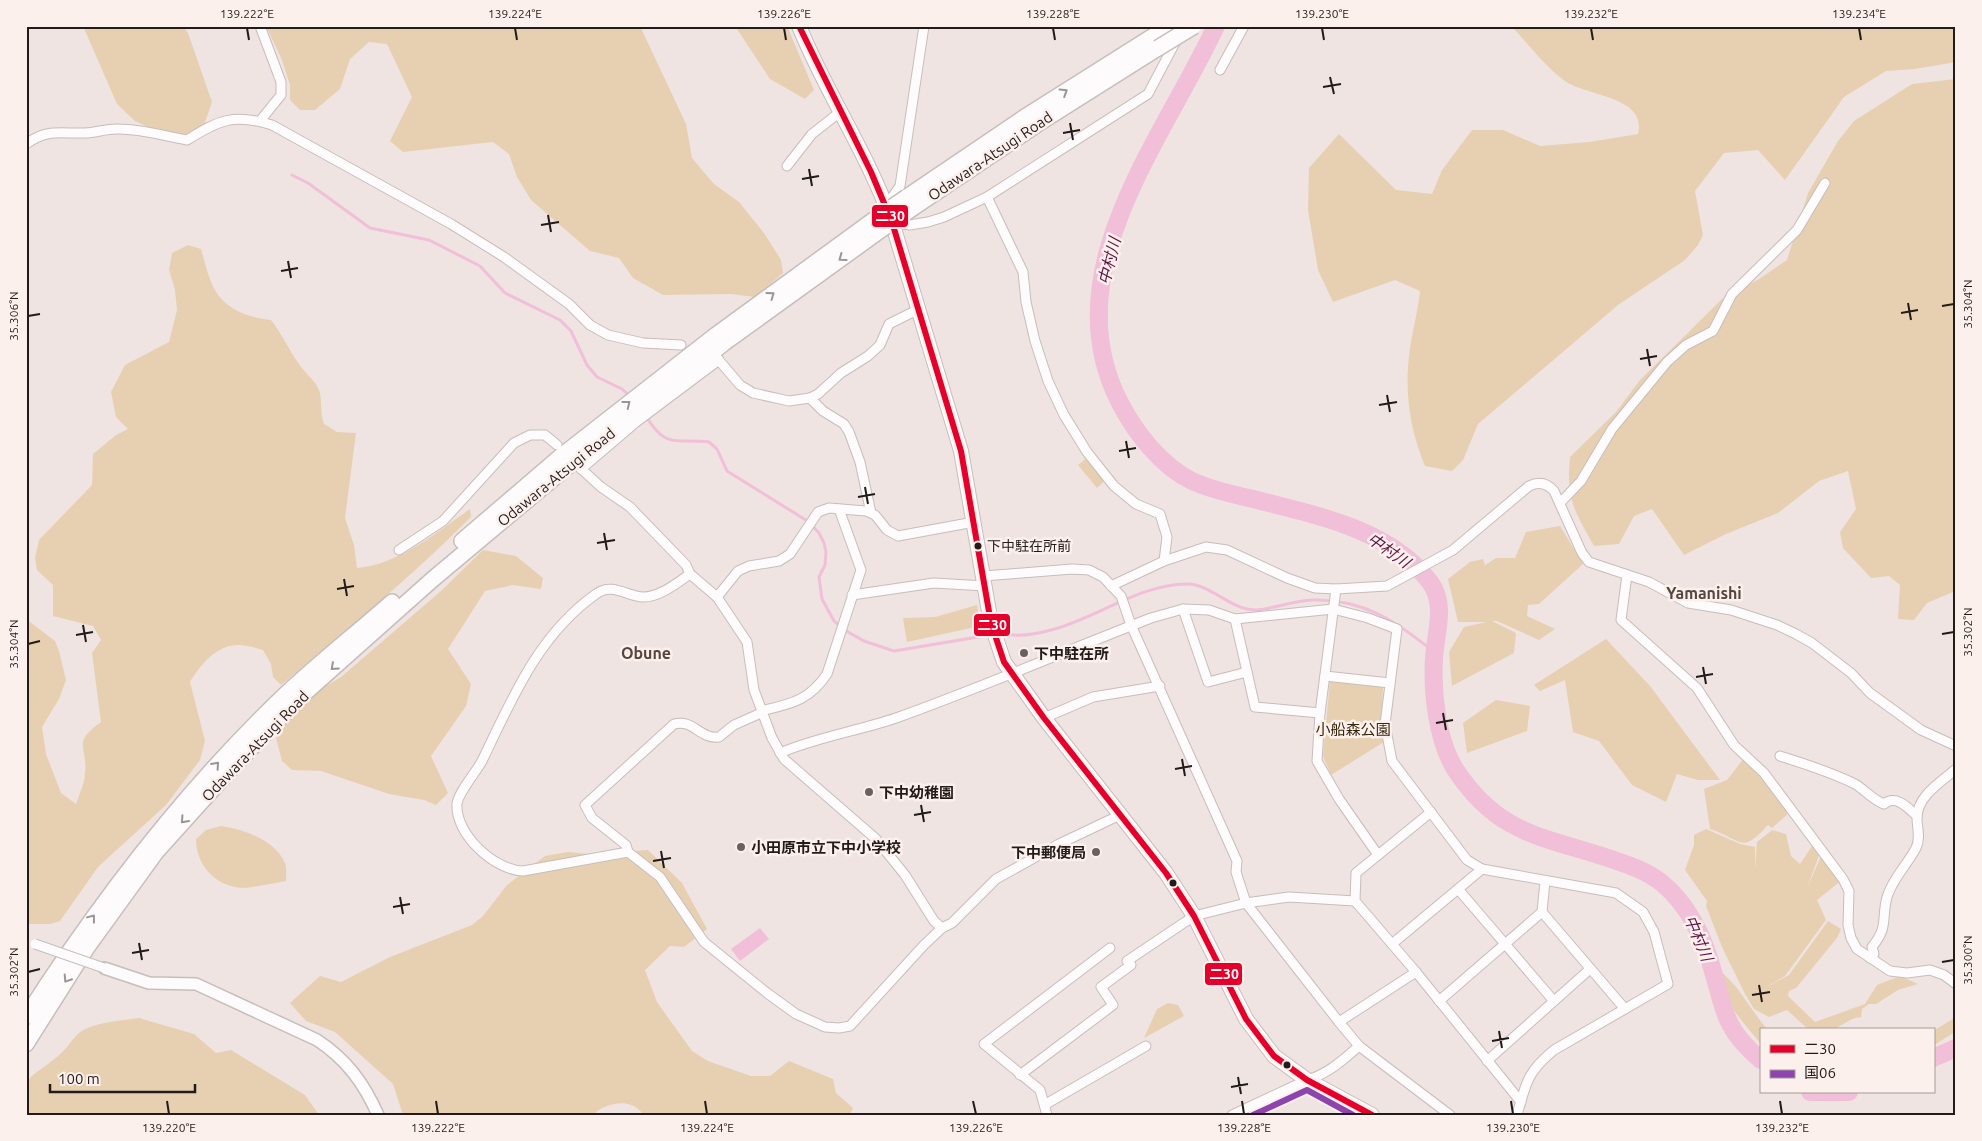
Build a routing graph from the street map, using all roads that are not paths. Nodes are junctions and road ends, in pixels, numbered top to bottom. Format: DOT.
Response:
graph roads {
  1 [pos="260,26"];
  2 [pos="799,26"];
  3 [pos="924,26"];
  4 [pos="1169,26"];
  5 [pos="1182,26"];
  6 [pos="1194,26"];
  7 [pos="1244,26"];
  8 [pos="1155,42"];
  9 [pos="1220,70"];
  10 [pos="840,112"];
  11 [pos="260,121"];
  12 [pos="26,144"];
  13 [pos="787,166"];
  14 [pos="1825,183"];
  15 [pos="987,197"];
  16 [pos="886,206"];
  17 [pos="883,224"];
  18 [pos="917,310"];
  19 [pos="681,345"];
  20 [pos="810,398"];
  21 [pos="557,445"];
  22 [pos="1560,503"];
  23 [pos="839,509"];
  24 [pos="871,513"];
  25 [pos="974,522"];
  26 [pos="399,550"];
  27 [pos="1164,561"];
  28 [pos="690,574"];
  29 [pos="1627,574"];
  30 [pos="984,581"];
  31 [pos="1111,586"];
  32 [pos="1335,592"];
  33 [pos="852,595"];
  34 [pos="717,597"];
  35 [pos="1183,609"];
  36 [pos="1333,609"];
  37 [pos="1235,619"];
  38 [pos="1132,625"];
  39 [pos="1247,672"];
  40 [pos="1013,674"];
  41 [pos="1325,676"];
  42 [pos="1390,683"];
  43 [pos="1160,686"];
  44 [pos="761,712"];
  45 [pos="1320,713"];
  46 [pos="1044,718"];
  47 [pos="1956,746"];
  48 [pos="780,753"];
  49 [pos="1780,756"];
  50 [pos="1956,769"];
  51 [pos="1431,812"];
  52 [pos="1120,815"];
  53 [pos="1917,816"];
  54 [pos="628,852"];
  55 [pos="1378,856"];
  56 [pos="1482,870"];
  57 [pos="1545,881"];
  58 [pos="1458,889"];
  59 [pos="1355,901"];
  60 [pos="1246,904"];
  61 [pos="1542,912"];
  62 [pos="1194,916"];
  63 [pos="942,928"];
  64 [pos="30,943"];
  65 [pos="1504,943"];
  66 [pos="1392,944"];
  67 [pos="1110,948"];
  68 [pos="1870,958"];
  69 [pos="104,968"];
  70 [pos="1590,969"];
  71 [pos="1416,972"];
  72 [pos="1956,984"];
  73 [pos="1553,1000"];
  74 [pos="1439,1001"];
  75 [pos="1625,1009"];
  76 [pos="26,1017"];
  77 [pos="1339,1022"];
  78 [pos="26,1044"];
  79 [pos="1146,1046"];
  80 [pos="1359,1046"];
  81 [pos="1487,1061"];
  82 [pos="1020,1075"];
  83 [pos="1307,1080"];
  84 [pos="1521,1102"];
  85 [pos="1046,1104"];
  86 [pos="1236,1114"];
  87 [pos="378,1115"];
  88 [pos="1047,1115"];
  89 [pos="1372,1115"];
  90 [pos="1450,1115"];
  91 [pos="1517,1115"];
  1 -- 11 [label="street"];
  2 -- 10 [label="main road"];
  3 -- 16 [label="street"];
  4 -- 8 [label="highway, Odawara-Atsugi Road"];
  5 -- 15 [label="street"];
  6 -- 8 [label="highway, Odawara-Atsugi Road, bridge"];
  7 -- 9 [label="street"];
  8 -- 17 [label="highway, Odawara-Atsugi Road, bridge"];
  10 -- 13 [label="street"];
  10 -- 16 [label="main road"];
  11 -- 12 [label="street"];
  11 -- 19 [label="street"];
  14 -- 22 [label="street"];
  15 -- 17 [label="street"];
  15 -- 27 [label="street"];
  16 -- 17 [label="main road"];
  17 -- 18 [label="main road"];
  76 -- 17 [label="highway, Odawara-Atsugi Road, one-way"];
  17 -- 78 [label="highway, Odawara-Atsugi Road, one-way"];
  18 -- 20 [label="street"];
  18 -- 25 [label="main road"];
  20 -- 24 [label="street"];
  20 -- 28 [label="street"];
  21 -- 26 [label="street"];
  22 -- 29 [label="street"];
  22 -- 32 [label="street"];
  23 -- 24 [label="street"];
  23 -- 33 [label="street"];
  23 -- 34 [label="street"];
  24 -- 25 [label="street"];
  25 -- 30 [label="main road"];
  27 -- 31 [label="street"];
  27 -- 32 [label="street"];
  28 -- 34 [label="street"];
  28 -- 54 [label="street"];
  29 -- 47 [label="street"];
  29 -- 68 [label="street"];
  30 -- 31 [label="street"];
  30 -- 33 [label="street"];
  30 -- 40 [label="main road"];
  31 -- 38 [label="street"];
  32 -- 36 [label="street"];
  33 -- 44 [label="street"];
  34 -- 44 [label="street"];
  35 -- 37 [label="street"];
  35 -- 38 [label="street"];
  35 -- 39 [label="street"];
  36 -- 37 [label="street"];
  36 -- 41 [label="street"];
  36 -- 42 [label="street"];
  37 -- 39 [label="street"];
  38 -- 40 [label="street"];
  38 -- 43 [label="street"];
  39 -- 45 [label="street"];
  40 -- 46 [label="main road"];
  40 -- 48 [label="street"];
  41 -- 42 [label="street"];
  41 -- 45 [label="street"];
  42 -- 51 [label="street"];
  43 -- 46 [label="street"];
  43 -- 60 [label="street"];
  44 -- 48 [label="street"];
  44 -- 54 [label="street"];
  45 -- 55 [label="street"];
  46 -- 52 [label="main road"];
  48 -- 63 [label="street"];
  49 -- 53 [label="street"];
  50 -- 53 [label="street"];
  51 -- 55 [label="street"];
  51 -- 56 [label="street"];
  52 -- 62 [label="main road"];
  52 -- 63 [label="street"];
  53 -- 68 [label="street"];
  54 -- 63 [label="street"];
  55 -- 59 [label="street"];
  56 -- 57 [label="street"];
  56 -- 58 [label="street"];
  57 -- 61 [label="street"];
  57 -- 75 [label="street"];
  58 -- 65 [label="street"];
  58 -- 66 [label="street"];
  59 -- 60 [label="street"];
  59 -- 66 [label="street"];
  60 -- 62 [label="street"];
  60 -- 77 [label="street"];
  61 -- 65 [label="street"];
  61 -- 70 [label="street"];
  62 -- 82 [label="street"];
  62 -- 83 [label="main road"];
  64 -- 69 [label="street, bridge"];
  65 -- 73 [label="street"];
  65 -- 74 [label="street"];
  66 -- 71 [label="street"];
  67 -- 82 [label="street"];
  68 -- 72 [label="street"];
  69 -- 87 [label="street"];
  70 -- 73 [label="street"];
  70 -- 75 [label="street"];
  71 -- 74 [label="street"];
  71 -- 77 [label="street"];
  73 -- 81 [label="street"];
  74 -- 81 [label="street"];
  75 -- 84 [label="street"];
  77 -- 80 [label="street"];
  79 -- 85 [label="street"];
  80 -- 83 [label="street"];
  80 -- 90 [label="street"];
  81 -- 84 [label="street"];
  82 -- 85 [label="street"];
  83 -- 86 [label="street"];
  83 -- 89 [label="main road"];
  84 -- 91 [label="street"];
  85 -- 88 [label="street"];
}
